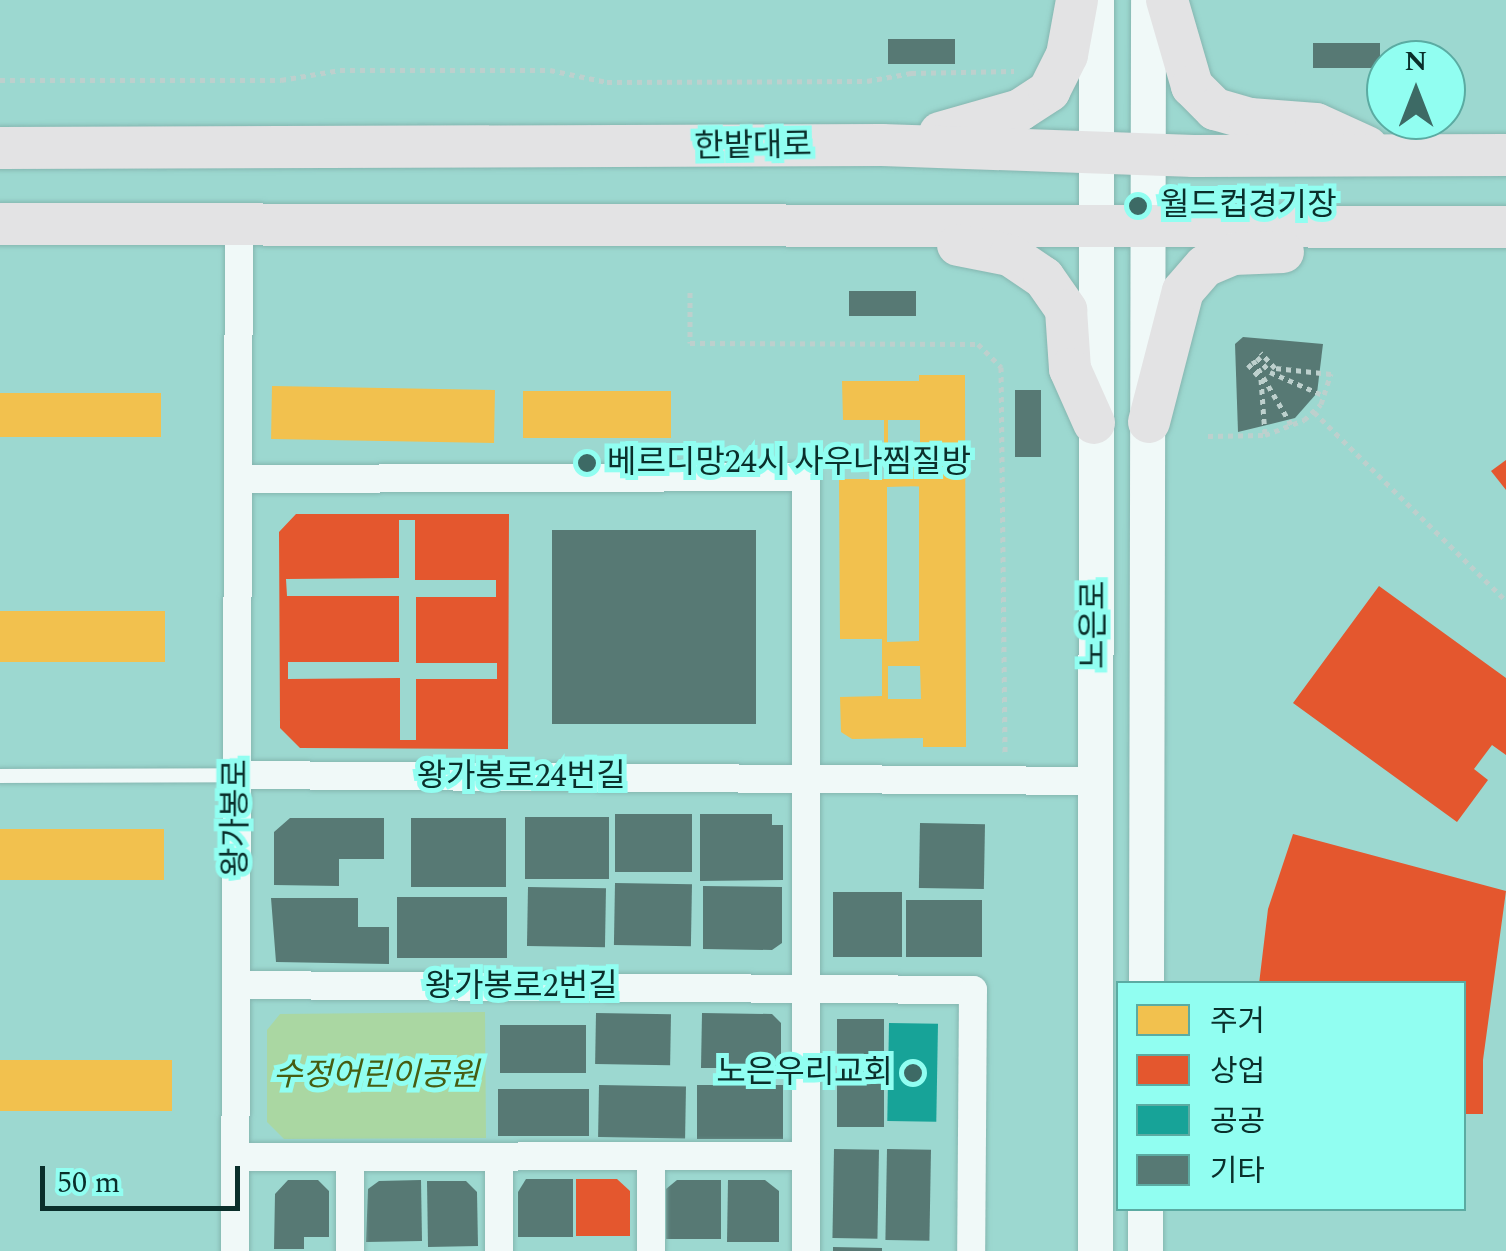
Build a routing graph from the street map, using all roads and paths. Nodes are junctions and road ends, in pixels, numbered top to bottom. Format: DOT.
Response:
graph roads {
  1 [pos="1077,0"];
  2 [pos="1096,0"];
  3 [pos="1148,0"];
  4 [pos="1167,0"];
  5 [pos="1031,70"];
  6 [pos="0,80"];
  7 [pos="882,146"];
  8 [pos="0,148"];
  9 [pos="1096,153"];
  10 [pos="1148,154"];
  11 [pos="1381,154"];
  12 [pos="1506,155"];
  13 [pos="0,224"];
  14 [pos="1402,226"];
  15 [pos="890,227"];
  16 [pos="1506,227"];
  17 [pos="239,228"];
  18 [pos="1096,228"];
  19 [pos="1149,228"];
  20 [pos="690,292"];
  21 [pos="1255,359"];
  22 [pos="1324,396"];
  23 [pos="1314,412"];
  24 [pos="1094,422"];
  25 [pos="1149,422"];
  26 [pos="1292,426"];
  27 [pos="1265,435"];
  28 [pos="1208,436"];
  29 [pos="238,479"];
  30 [pos="1506,600"];
  31 [pos="1005,766"];
  32 [pos="0,776"];
  33 [pos="237,776"];
  34 [pos="806,778"];
  35 [pos="1096,781"];
  36 [pos="1146,981"];
  37 [pos="236,985"];
  38 [pos="806,989"];
  39 [pos="806,1156"];
  40 [pos="236,1157"];
  41 [pos="350,1157"];
  42 [pos="499,1157"];
  43 [pos="651,1157"];
  44 [pos="1145,1211"];
  45 [pos="235,1251"];
  46 [pos="350,1251"];
  47 [pos="499,1251"];
  48 [pos="651,1251"];
  49 [pos="806,1251"];
  50 [pos="971,1251"];
  51 [pos="1095,1251"];
  52 [pos="1144,1251"];
  1 -- 7 [label="main road"];
  2 -- 9 [label="street, 노은로"];
  3 -- 10 [label="street, 노은로"];
  4 -- 11 [label="main road"];
  5 -- 6 [label="path"];
  7 -- 8 [label="main road, 한밭대로"];
  7 -- 9 [label="main road, 한밭대로"];
  9 -- 10 [label="main road, 한밭대로"];
  9 -- 18 [label="street, 노은로"];
  10 -- 11 [label="main road, 한밭대로"];
  10 -- 19 [label="street, 노은로"];
  11 -- 12 [label="main road, 한밭대로"];
  13 -- 17 [label="main road"];
  14 -- 16 [label="main road"];
  14 -- 19 [label="main road"];
  14 -- 25 [label="main road"];
  15 -- 17 [label="main road"];
  15 -- 18 [label="main road"];
  15 -- 24 [label="main road"];
  17 -- 29 [label="street, 왕가봉로"];
  18 -- 19 [label="main road"];
  18 -- 24 [label="street, 노은로"];
  19 -- 25 [label="street, 노은로"];
  20 -- 31 [label="path"];
  21 -- 22 [label="path"];
  21 -- 22 [label="path"];
  21 -- 26 [label="path"];
  21 -- 27 [label="path"];
  22 -- 23 [label="path"];
  23 -- 26 [label="path"];
  23 -- 30 [label="path"];
  24 -- 35 [label="street, 노은로"];
  25 -- 36 [label="street, 노은로"];
  26 -- 27 [label="path"];
  27 -- 28 [label="path"];
  29 -- 33 [label="street, 왕가봉로"];
  29 -- 34 [label="street"];
  32 -- 33 [label="lane"];
  33 -- 34 [label="street, 왕가봉로24번길"];
  33 -- 37 [label="street, 왕가봉로"];
  34 -- 35 [label="street, 왕가봉로24번길"];
  34 -- 38 [label="street"];
  35 -- 51 [label="street, 노은로"];
  37 -- 38 [label="street, 왕가봉로2번길"];
  37 -- 40 [label="street, 왕가봉로"];
  38 -- 39 [label="street"];
  38 -- 50 [label="street, 왕가봉로2번길"];
  39 -- 43 [label="street"];
  39 -- 49 [label="street"];
  40 -- 41 [label="street"];
  40 -- 45 [label="street, 왕가봉로"];
  41 -- 42 [label="street"];
  41 -- 46 [label="street"];
  42 -- 43 [label="street"];
  42 -- 47 [label="street"];
  43 -- 48 [label="street"];
  44 -- 52 [label="street"];
}
